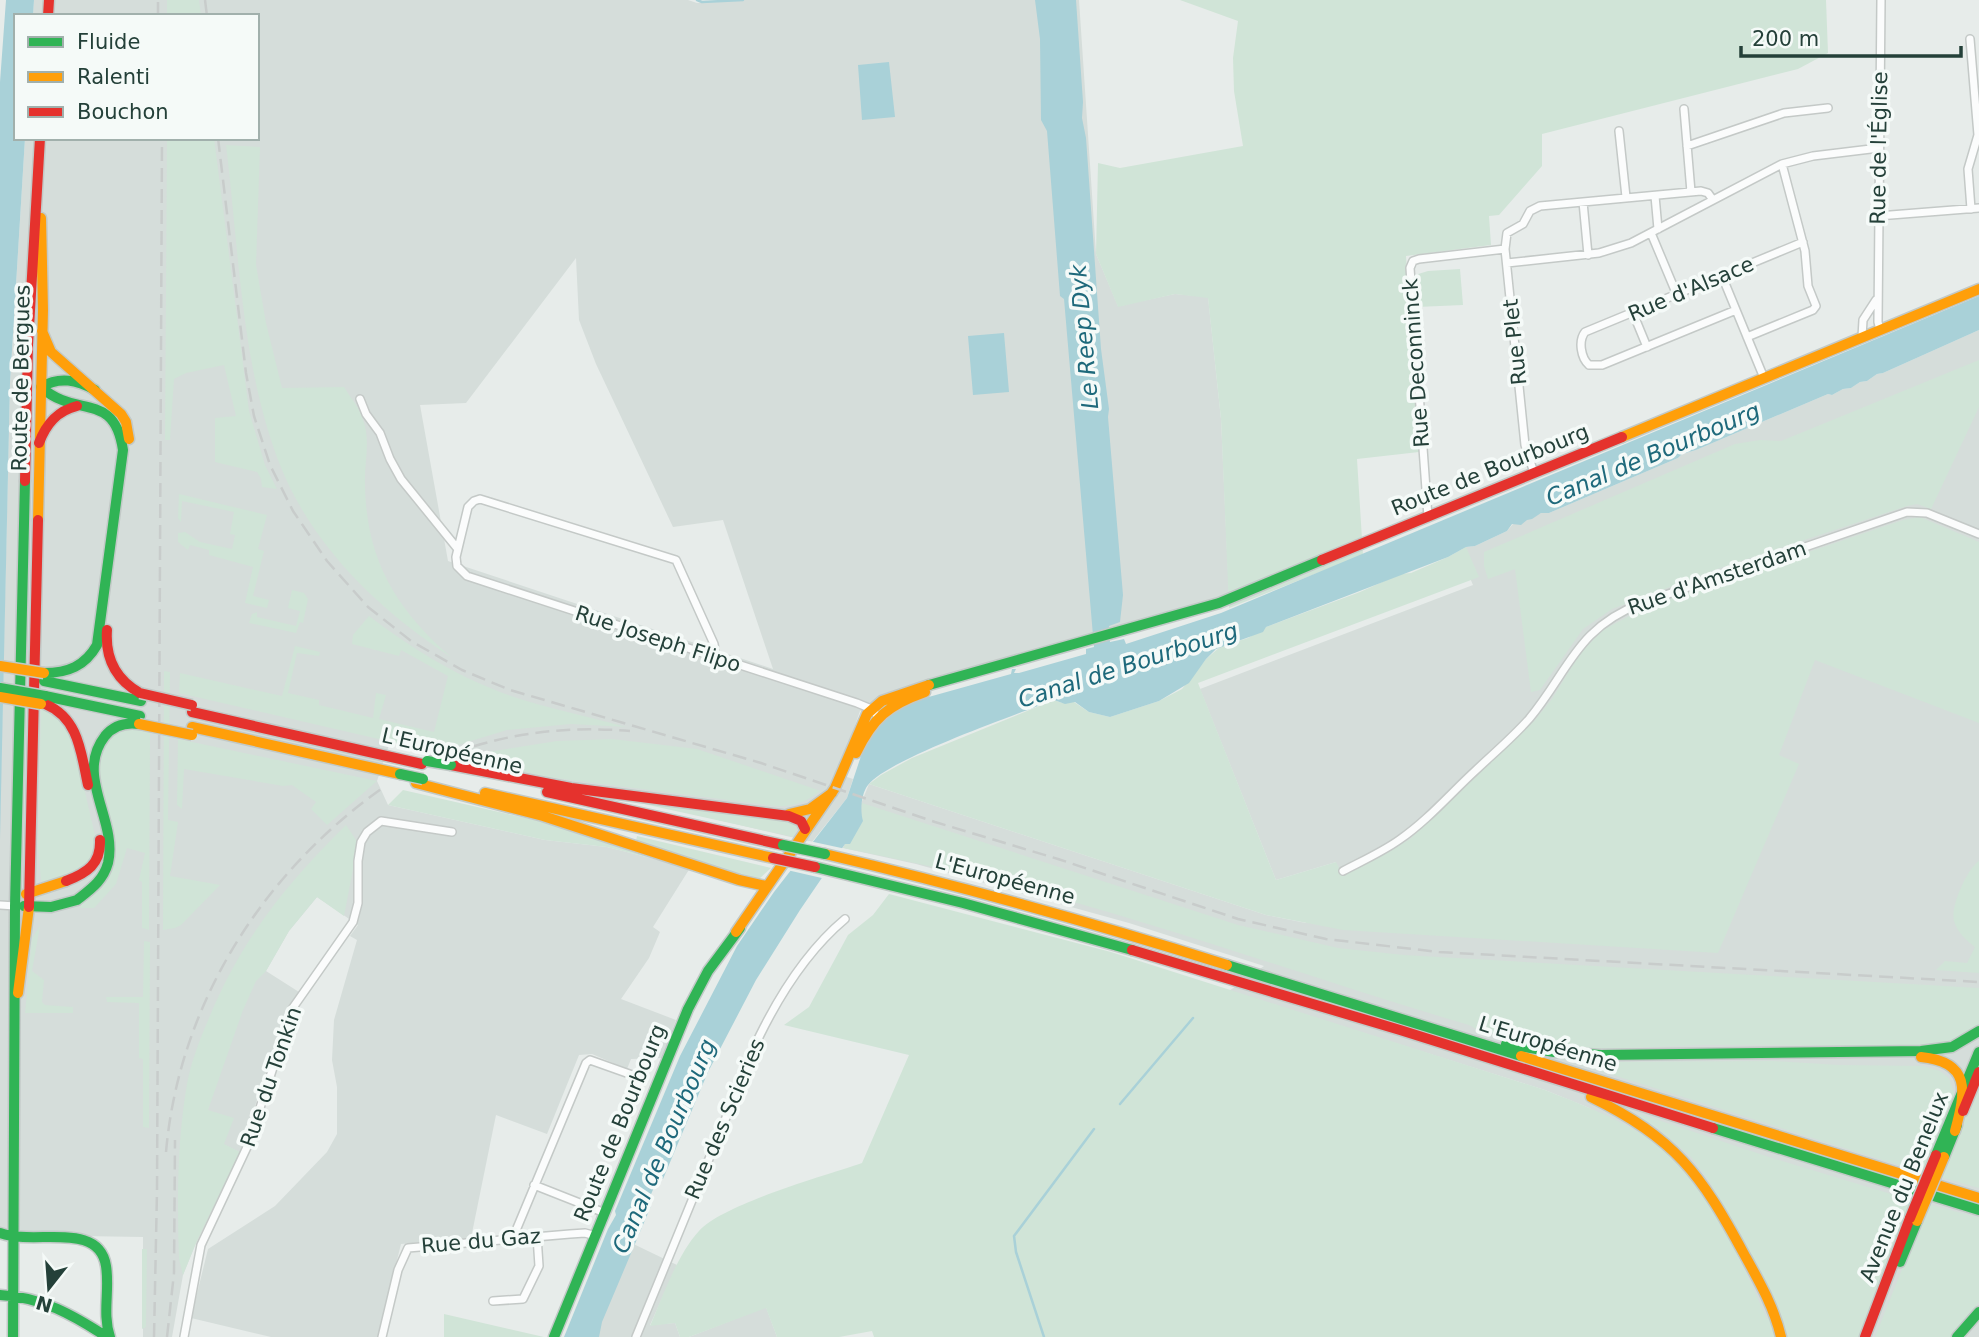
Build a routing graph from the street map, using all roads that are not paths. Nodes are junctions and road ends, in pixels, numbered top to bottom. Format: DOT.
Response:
graph roads {
  1 [pos="1881,0"];
  2 [pos="1970,39"];
  3 [pos="1828,108"];
  4 [pos="1684,109"];
  5 [pos="1619,131"];
  6 [pos="40,140"];
  7 [pos="1687,146"];
  8 [pos="1879,148"];
  9 [pos="39,159"];
  10 [pos="1782,163"];
  11 [pos="1691,192"];
  12 [pos="1654,195"];
  13 [pos="1626,197"];
  14 [pos="1713,200"];
  15 [pos="1583,202"];
  16 [pos="1975,208"];
  17 [pos="1878,216"];
  18 [pos="1654,231"];
  19 [pos="1803,242"];
  20 [pos="1505,249"];
  21 [pos="1588,255"];
  22 [pos="1507,263"];
  23 [pos="1722,276"];
  24 [pos="30,284"];
  25 [pos="1979,289"];
  26 [pos="1677,295"];
  27 [pos="1878,296"];
  28 [pos="1736,310"];
  29 [pos="1633,313"];
  30 [pos="1880,330"];
  31 [pos="42,331"];
  32 [pos="1747,337"];
  33 [pos="1862,337"];
  34 [pos="1647,347"];
  35 [pos="1763,378"];
  36 [pos="41,387"];
  37 [pos="95,390"];
  38 [pos="360,399"];
  39 [pos="85,405"];
  40 [pos="26,419"];
  41 [pos="39,443"];
  42 [pos="1534,473"];
  43 [pos="1428,517"];
  44 [pos="1979,534"];
  45 [pos="457,548"];
  46 [pos="716,658"];
  47 [pos="0,666"];
  48 [pos="0,674"];
  49 [pos="44,677"];
  50 [pos="0,688"];
  51 [pos="0,697"];
  52 [pos="141,697"];
  53 [pos="45,700"];
  54 [pos="874,713"];
  55 [pos="140,720"];
  56 [pos="447,767"];
  57 [pos="419,781"];
  58 [pos="832,793"];
  59 [pos="775,814"];
  60 [pos="805,829"];
  61 [pos="452,832"];
  62 [pos="804,840"];
  63 [pos="1343,871"];
  64 [pos="739,880"];
  65 [pos="770,885"];
  66 [pos="29,893"];
  67 [pos="759,896"];
  68 [pos="6,906"];
  69 [pos="29,907"];
  70 [pos="845,919"];
  71 [pos="736,932"];
  72 [pos="1283,981"];
  73 [pos="1352,1016"];
  74 [pos="15,1017"];
  75 [pos="1979,1031"];
  76 [pos="1979,1053"];
  77 [pos="1754,1054"];
  78 [pos="1979,1072"];
  79 [pos="635,1076"];
  80 [pos="1963,1091"];
  81 [pos="1955,1131"];
  82 [pos="1940,1156"];
  83 [pos="534,1185"];
  84 [pos="1979,1198"];
  85 [pos="1979,1210"];
  86 [pos="605,1213"];
  87 [pos="1,1233"];
  88 [pos="537,1236"];
  89 [pos="596,1236"];
  90 [pos="15,1238"];
  91 [pos="512,1240"];
  92 [pos="6,1295"];
  93 [pos="493,1301"];
  94 [pos="1979,1312"];
  95 [pos="106,1314"];
  96 [pos="91,1326"];
  97 [pos="13,1337"];
  98 [pos="109,1337"];
  99 [pos="184,1337"];
  100 [pos="382,1337"];
  101 [pos="554,1337"];
  102 [pos="636,1337"];
  103 [pos="1781,1337"];
  104 [pos="1867,1337"];
  105 [pos="1957,1337"];
  1 -- 8 [label="street, Rue de l'Église"];
  2 -- 16 [label="street"];
  3 -- 7 [label="street"];
  4 -- 7 [label="street"];
  5 -- 13 [label="street"];
  6 -- 9 [label="main road, Route de Bergues"];
  7 -- 11 [label="street"];
  8 -- 10 [label="street"];
  8 -- 17 [label="street, Rue de l'Église"];
  9 -- 24 [label="main road, Route de Bergues"];
  9 -- 31 [label="main road, Route de Bergues"];
  10 -- 14 [label="street"];
  10 -- 19 [label="street"];
  11 -- 12 [label="street"];
  11 -- 14 [label="street"];
  12 -- 13 [label="street"];
  12 -- 18 [label="street"];
  13 -- 15 [label="street"];
  14 -- 18 [label="street"];
  15 -- 20 [label="street"];
  15 -- 21 [label="street"];
  16 -- 17 [label="street"];
  17 -- 27 [label="street, Rue de l'Église"];
  18 -- 21 [label="street"];
  18 -- 26 [label="street"];
  19 -- 23 [label="street, Rue d'Alsace"];
  19 -- 32 [label="street"];
  20 -- 22 [label="street, Rue Plet"];
  20 -- 43 [label="street, Rue Deconninck"];
  21 -- 22 [label="street"];
  22 -- 42 [label="street, Rue Plet"];
  23 -- 26 [label="street, Rue d'Alsace"];
  23 -- 28 [label="street"];
  24 -- 36 [label="main road"];
  24 -- 40 [label="main road, Route de Bergues"];
  25 -- 30 [label="main road, Route de Bourbourg"];
  26 -- 29 [label="street, Rue d'Alsace"];
  27 -- 30 [label="street, Rue de l'Église"];
  27 -- 33 [label="street, Rue de l'Église"];
  28 -- 32 [label="street"];
  28 -- 34 [label="street"];
  29 -- 34 [label="street"];
  29 -- 34 [label="street, Rue d'Alsace"];
  30 -- 33 [label="main road, Route de Bourbourg"];
  31 -- 36 [label="main road, Route de Bergues"];
  31 -- 37 [label="main road"];
  32 -- 35 [label="street"];
  33 -- 35 [label="main road, Route de Bourbourg"];
  35 -- 42 [label="main road, Route de Bourbourg"];
  36 -- 37 [label="main road"];
  36 -- 39 [label="main road"];
  36 -- 40 [label="main road"];
  36 -- 41 [label="main road, Route de Bergues"];
  37 -- 52 [label="main road"];
  38 -- 45 [label="street, Rue Joseph Flipo"];
  39 -- 41 [label="main road"];
  39 -- 49 [label="main road"];
  40 -- 68 [label="main road, Route de Bergues"];
  41 -- 66 [label="main road, Route de Bergues"];
  42 -- 43 [label="main road, Route de Bourbourg"];
  43 -- 54 [label="main road, Route de Bourbourg"];
  44 -- 63 [label="street, Rue d'Amsterdam"];
  45 -- 46 [label="street, Rue Joseph Flipo"];
  45 -- 46 [label="street"];
  46 -- 54 [label="street, Rue Joseph Flipo"];
  47 -- 49 [label="main road, bridge"];
  48 -- 49 [label="main road"];
  49 -- 52 [label="main road"];
  50 -- 53 [label="main road, L'Européenne, bridge"];
  51 -- 53 [label="main road, bridge"];
  52 -- 56 [label="main road, bridge"];
  53 -- 55 [label="main road, L'Européenne"];
  53 -- 66 [label="main road"];
  54 -- 58 [label="main road, Route de Bourbourg"];
  54 -- 62 [label="main road, Route de Bourbourg"];
  55 -- 57 [label="main road, L'Européenne, bridge"];
  55 -- 69 [label="main road"];
  56 -- 59 [label="main road"];
  56 -- 72 [label="main road, L'Européenne, bridge"];
  57 -- 64 [label="main road"];
  57 -- 73 [label="main road, L'Européenne, bridge"];
  58 -- 59 [label="main road"];
  58 -- 60 [label="main road, Route de Bourbourg"];
  59 -- 60 [label="main road"];
  60 -- 62 [label="main road"];
  60 -- 65 [label="main road, Route de Bourbourg"];
  61 -- 99 [label="street, Rue du Tonkin"];
  62 -- 65 [label="main road, Route de Bourbourg"];
  64 -- 65 [label="main road"];
  64 -- 67 [label="main road"];
  65 -- 67 [label="main road, Route de Bourbourg"];
  65 -- 71 [label="main road, Route de Bourbourg"];
  66 -- 68 [label="main road"];
  66 -- 69 [label="main road, Route de Bergues"];
  67 -- 71 [label="main road, Route de Bourbourg"];
  68 -- 69 [label="main road"];
  68 -- 74 [label="main road, Route de Bergues"];
  69 -- 74 [label="main road, Route de Bergues"];
  70 -- 102 [label="street, Rue des Scieries"];
  71 -- 86 [label="main road, Route de Bourbourg"];
  72 -- 77 [label="main road"];
  72 -- 84 [label="main road, L'Européenne"];
  73 -- 85 [label="main road, L'Européenne"];
  73 -- 103 [label="main road"];
  74 -- 90 [label="main road, Route de Bergues"];
  75 -- 77 [label="main road"];
  76 -- 80 [label="main road, Avenue du Benelux"];
  77 -- 80 [label="main road"];
  78 -- 81 [label="main road, Avenue du Benelux"];
  79 -- 83 [label="street"];
  80 -- 81 [label="main road"];
  80 -- 82 [label="main road, Avenue du Benelux"];
  81 -- 82 [label="main road, Avenue du Benelux"];
  82 -- 104 [label="main road, Avenue du Benelux, bridge"];
  83 -- 86 [label="street"];
  83 -- 91 [label="street"];
  86 -- 89 [label="main road, Route de Bourbourg"];
  87 -- 90 [label="main road"];
  88 -- 89 [label="street, Rue du Gaz"];
  88 -- 91 [label="street, Rue du Gaz"];
  88 -- 93 [label="street"];
  89 -- 101 [label="main road, Route de Bourbourg"];
  90 -- 92 [label="main road, Route de Bergues"];
  90 -- 95 [label="main road"];
  91 -- 100 [label="street, Rue du Gaz"];
  92 -- 96 [label="main road"];
  92 -- 97 [label="main road, Route de Bergues"];
  94 -- 105 [label="main road"];
  95 -- 96 [label="main road"];
  95 -- 98 [label="main road"];
  96 -- 98 [label="main road"];
}
